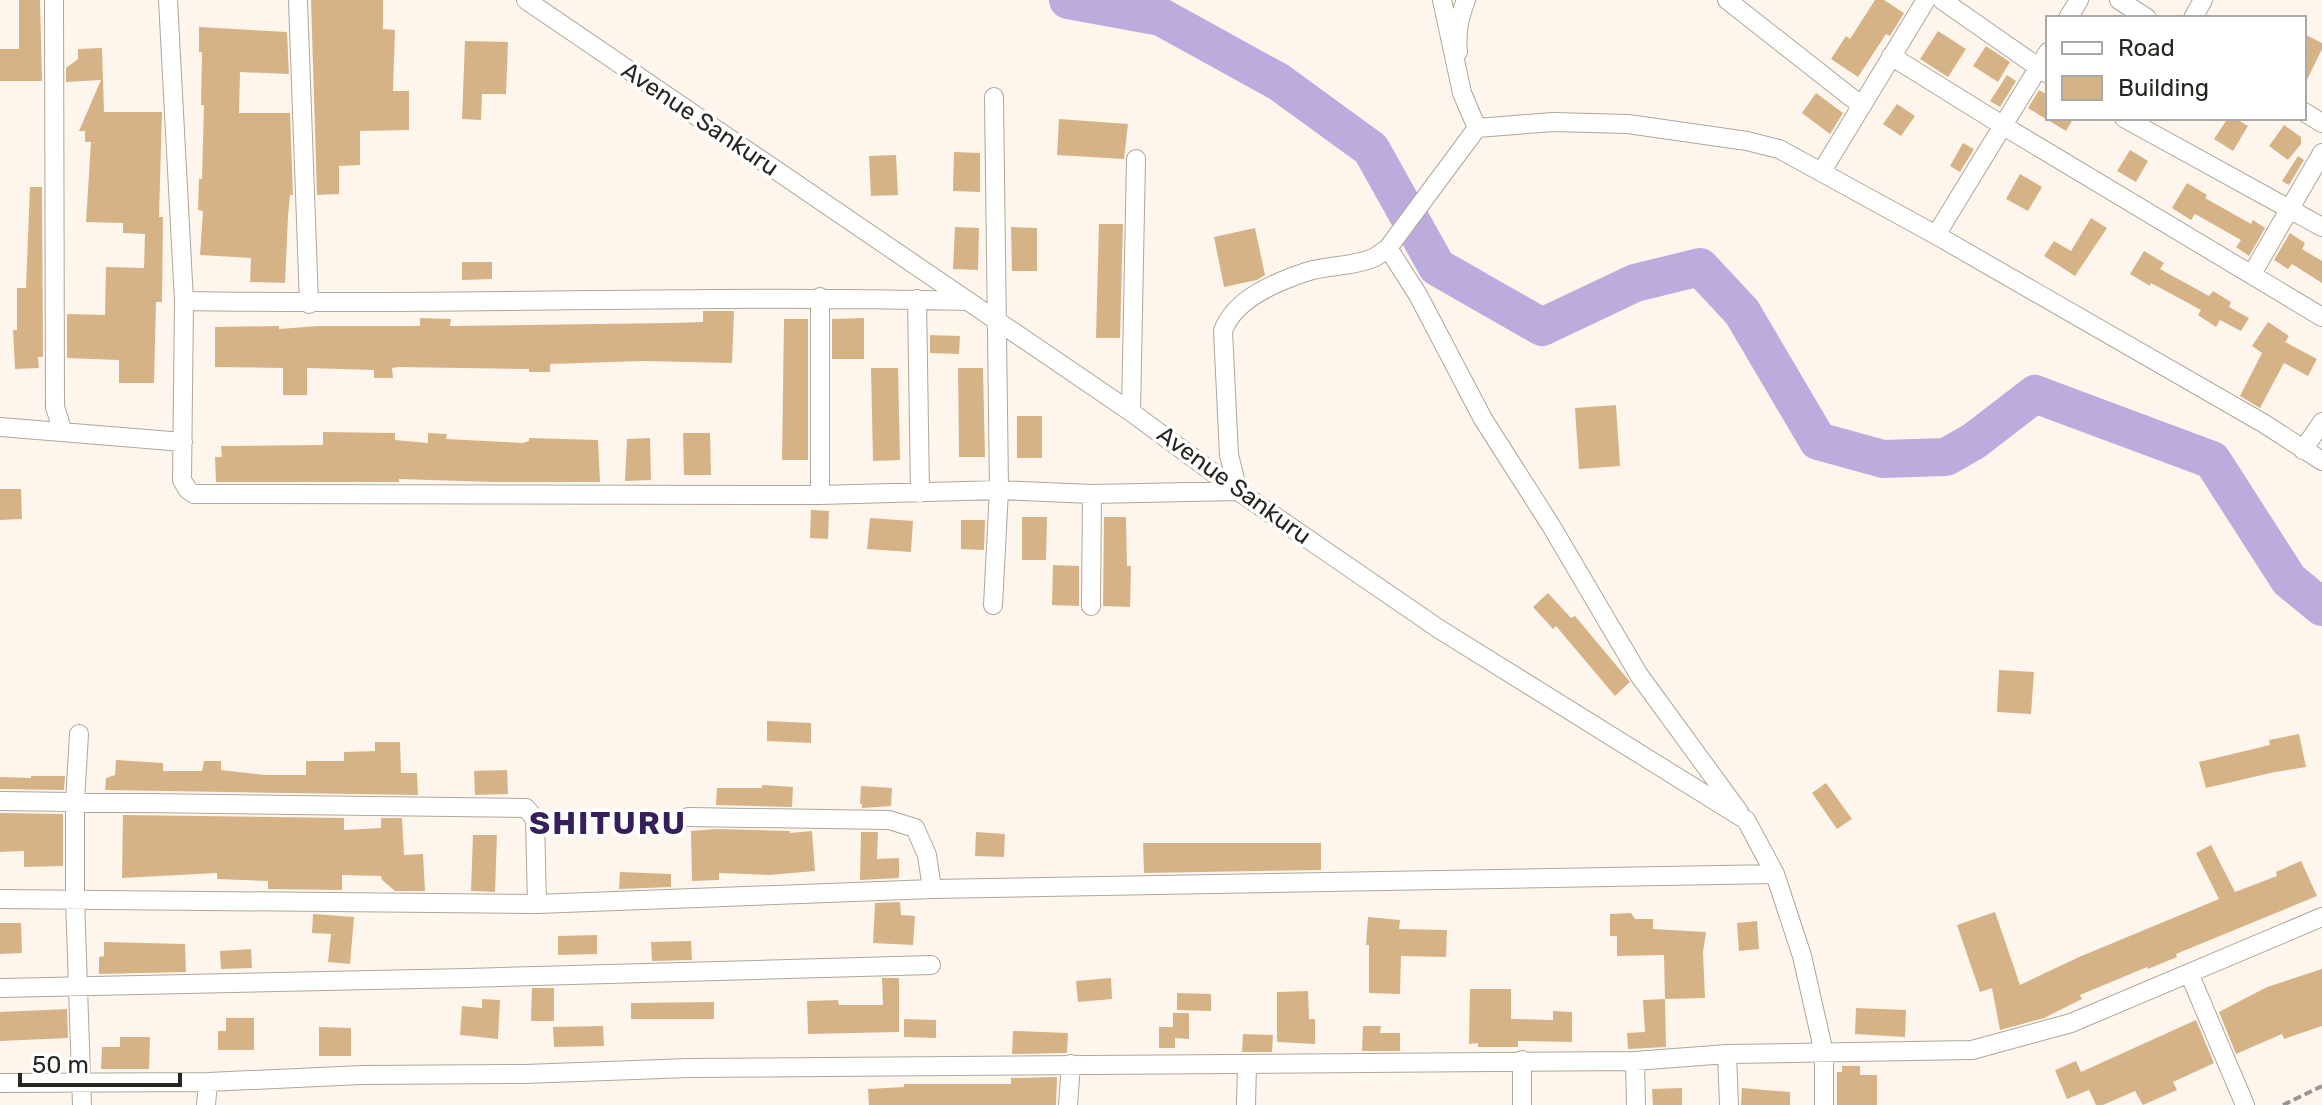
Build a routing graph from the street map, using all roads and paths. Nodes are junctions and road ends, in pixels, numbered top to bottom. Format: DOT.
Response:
graph roads {
  1 [pos="54,0"];
  2 [pos="168,0"];
  3 [pos="298,0"];
  4 [pos="526,0"];
  5 [pos="1442,0"];
  6 [pos="1466,0"];
  7 [pos="1727,0"];
  8 [pos="1926,0"];
  9 [pos="1942,0"];
  10 [pos="2119,0"];
  11 [pos="2144,16"];
  12 [pos="1891,56"];
  13 [pos="2045,64"];
  14 [pos="1462,93"];
  15 [pos="994,97"];
  16 [pos="1862,106"];
  17 [pos="2127,120"];
  18 [pos="2002,125"];
  19 [pos="1477,128"];
  20 [pos="2322,153"];
  21 [pos="1136,159"];
  22 [pos="1822,171"];
  23 [pos="2292,209"];
  24 [pos="2322,227"];
  25 [pos="1936,235"];
  26 [pos="1388,248"];
  27 [pos="2252,274"];
  28 [pos="820,297"];
  29 [pos="917,299"];
  30 [pos="184,301"];
  31 [pos="967,301"];
  32 [pos="309,304"];
  33 [pos="2322,317"];
  34 [pos="998,321"];
  35 [pos="1131,412"];
  36 [pos="2322,422"];
  37 [pos="0,427"];
  38 [pos="63,432"];
  39 [pos="183,442"];
  40 [pos="2303,450"];
  41 [pos="2322,461"];
  42 [pos="999,490"];
  43 [pos="1238,491"];
  44 [pos="920,493"];
  45 [pos="1092,494"];
  46 [pos="820,495"];
  47 [pos="993,605"];
  48 [pos="1091,606"];
  49 [pos="79,734"];
  50 [pos="0,801"];
  51 [pos="75,802"];
  52 [pos="688,817"];
  53 [pos="1746,820"];
  54 [pos="1775,874"];
  55 [pos="932,889"];
  56 [pos="0,899"];
  57 [pos="75,899"];
  58 [pos="537,904"];
  59 [pos="2322,917"];
  60 [pos="931,965"];
  61 [pos="2189,973"];
  62 [pos="76,987"];
  63 [pos="0,988"];
  64 [pos="1824,1053"];
  65 [pos="1727,1054"];
  66 [pos="1522,1060"];
  67 [pos="1635,1061"];
  68 [pos="1071,1064"];
  69 [pos="1247,1065"];
  70 [pos="82,1081"];
  71 [pos="208,1082"];
  72 [pos="0,1083"];
  73 [pos="2322,1086"];
  74 [pos="82,1105"];
  75 [pos="206,1105"];
  76 [pos="1068,1105"];
  77 [pos="1246,1105"];
  78 [pos="1522,1105"];
  79 [pos="1636,1105"];
  80 [pos="1729,1105"];
  81 [pos="1824,1105"];
  82 [pos="2245,1105"];
  83 [pos="2283,1105"];
  1 -- 38 [label="street"];
  2 -- 30 [label="street"];
  3 -- 32 [label="street"];
  4 -- 31 [label="street, Avenue Sankuru"];
  5 -- 14 [label="street"];
  6 -- 14 [label="street"];
  7 -- 16 [label="street"];
  8 -- 12 [label="street"];
  9 -- 13 [label="street"];
  10 -- 11 [label="street"];
  12 -- 16 [label="street"];
  12 -- 18 [label="street"];
  13 -- 18 [label="street"];
  14 -- 19 [label="street"];
  15 -- 34 [label="street"];
  16 -- 22 [label="street"];
  17 -- 23 [label="street"];
  18 -- 25 [label="street"];
  18 -- 27 [label="street"];
  19 -- 22 [label="street"];
  19 -- 26 [label="street"];
  20 -- 23 [label="street"];
  21 -- 35 [label="street"];
  22 -- 25 [label="street"];
  23 -- 24 [label="street"];
  23 -- 27 [label="street"];
  25 -- 40 [label="street"];
  26 -- 43 [label="street"];
  26 -- 53 [label="street"];
  27 -- 33 [label="street"];
  28 -- 29 [label="street"];
  28 -- 32 [label="street"];
  28 -- 46 [label="street"];
  29 -- 31 [label="street"];
  29 -- 44 [label="street"];
  30 -- 32 [label="street"];
  30 -- 39 [label="street"];
  31 -- 34 [label="street, Avenue Sankuru"];
  34 -- 35 [label="street, Avenue Sankuru"];
  34 -- 42 [label="street"];
  35 -- 43 [label="street, Avenue Sankuru"];
  36 -- 40 [label="street"];
  37 -- 38 [label="street"];
  38 -- 39 [label="street"];
  39 -- 46 [label="street"];
  40 -- 41 [label="street"];
  42 -- 44 [label="street"];
  42 -- 45 [label="street"];
  42 -- 47 [label="street"];
  43 -- 45 [label="street"];
  43 -- 53 [label="street, Avenue Sankuru"];
  44 -- 46 [label="street"];
  45 -- 48 [label="street"];
  49 -- 51 [label="street"];
  50 -- 51 [label="street"];
  51 -- 57 [label="street"];
  51 -- 58 [label="street"];
  52 -- 55 [label="street"];
  53 -- 54 [label="street, Avenue Sankuru"];
  54 -- 55 [label="street"];
  54 -- 64 [label="street, Avenue Sankuru"];
  55 -- 58 [label="street"];
  56 -- 57 [label="street"];
  57 -- 58 [label="street"];
  57 -- 62 [label="street"];
  59 -- 61 [label="street"];
  60 -- 62 [label="street"];
  61 -- 64 [label="street"];
  61 -- 82 [label="street"];
  62 -- 63 [label="street"];
  62 -- 70 [label="street"];
  64 -- 65 [label="street"];
  64 -- 81 [label="street, Avenue Sankuru"];
  65 -- 67 [label="street"];
  65 -- 80 [label="street"];
  66 -- 67 [label="street"];
  66 -- 69 [label="street"];
  66 -- 78 [label="street"];
  67 -- 79 [label="street"];
  68 -- 69 [label="street"];
  68 -- 71 [label="street"];
  68 -- 76 [label="street"];
  69 -- 77 [label="street"];
  70 -- 71 [label="street"];
  70 -- 72 [label="street"];
  70 -- 74 [label="street"];
  71 -- 75 [label="street"];
  73 -- 83 [label="path"];
}
